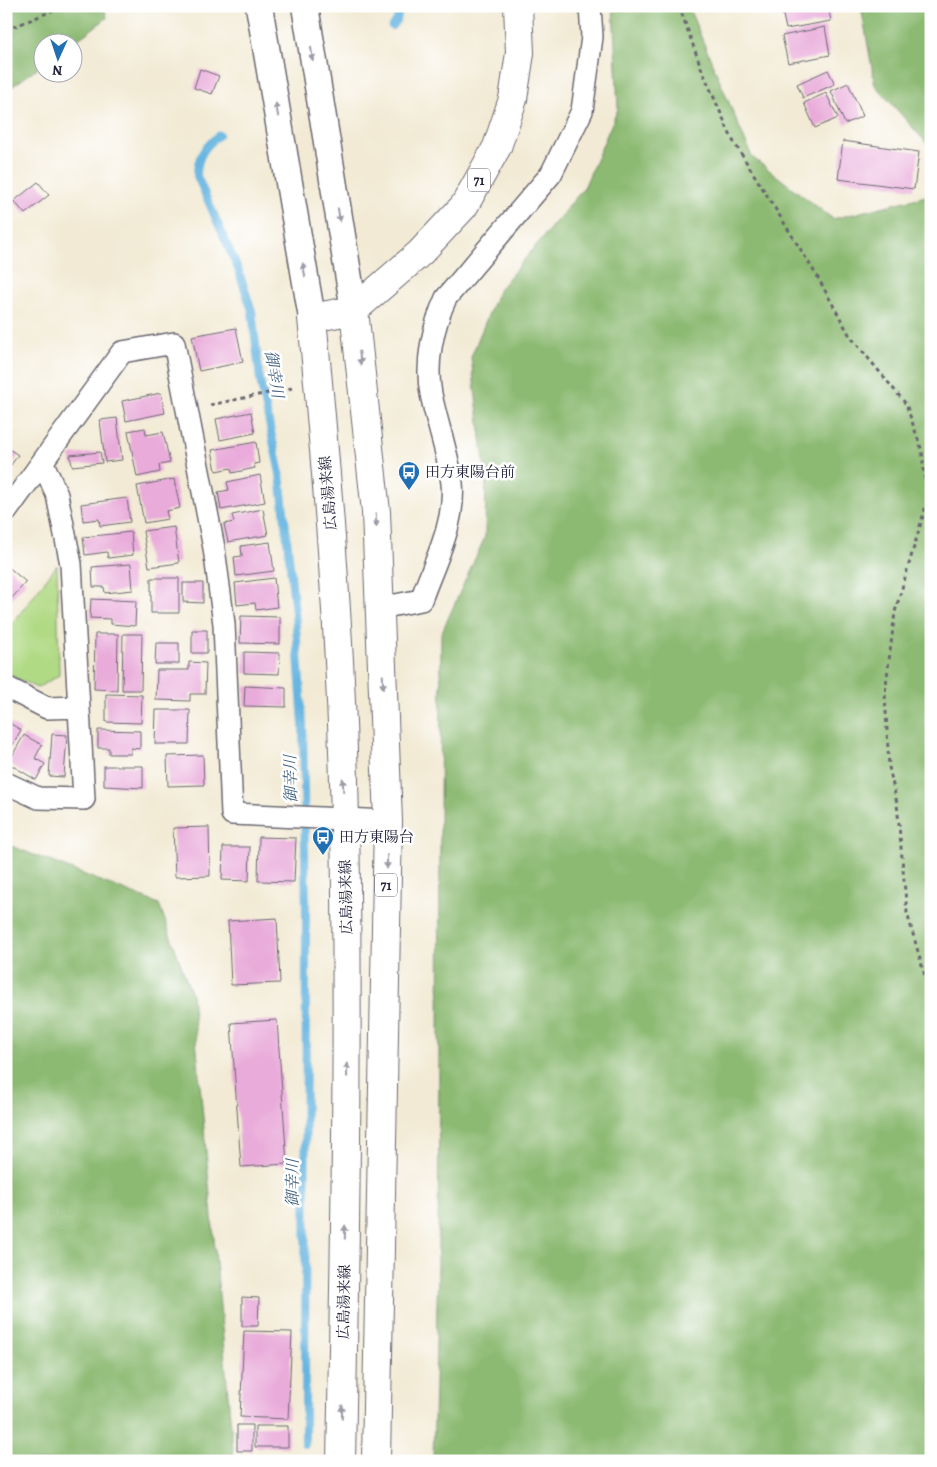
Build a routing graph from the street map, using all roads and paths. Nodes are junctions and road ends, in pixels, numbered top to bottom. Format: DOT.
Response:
graph roads {
  1 [pos="64,6"];
  2 [pos="259,6"];
  3 [pos="305,6"];
  4 [pos="518,6"];
  5 [pos="590,6"];
  6 [pos="679,6"];
  7 [pos="6,30"];
  8 [pos="354,310"];
  9 [pos="312,318"];
  10 [pos="295,388"];
  11 [pos="187,409"];
  12 [pos="42,463"];
  13 [pos="6,512"];
  14 [pos="380,608"];
  15 [pos="6,687"];
  16 [pos="78,707"];
  17 [pos="6,783"];
  18 [pos="345,820"];
  19 [pos="388,821"];
  20 [pos="931,997"];
  21 [pos="341,1461"];
  22 [pos="376,1461"];
  1 -- 7 [label="path"];
  9 -- 2 [label="street, one-way"];
  3 -- 8 [label="street, one-way"];
  4 -- 8 [label="main road, 71"];
  5 -- 14 [label="street"];
  6 -- 20 [label="path"];
  8 -- 9 [label="main road, 71"];
  8 -- 14 [label="main road, 71, one-way"];
  18 -- 9 [label="main road, 広島湯来線, one-way"];
  10 -- 11 [label="path"];
  11 -- 12 [label="street"];
  11 -- 18 [label="street"];
  12 -- 13 [label="street"];
  12 -- 16 [label="street"];
  14 -- 19 [label="main road, 71, one-way"];
  15 -- 16 [label="street"];
  16 -- 17 [label="street"];
  18 -- 19 [label="street"];
  21 -- 18 [label="main road, 広島湯来線, one-way"];
  19 -- 22 [label="main road, 71, one-way"];
}
